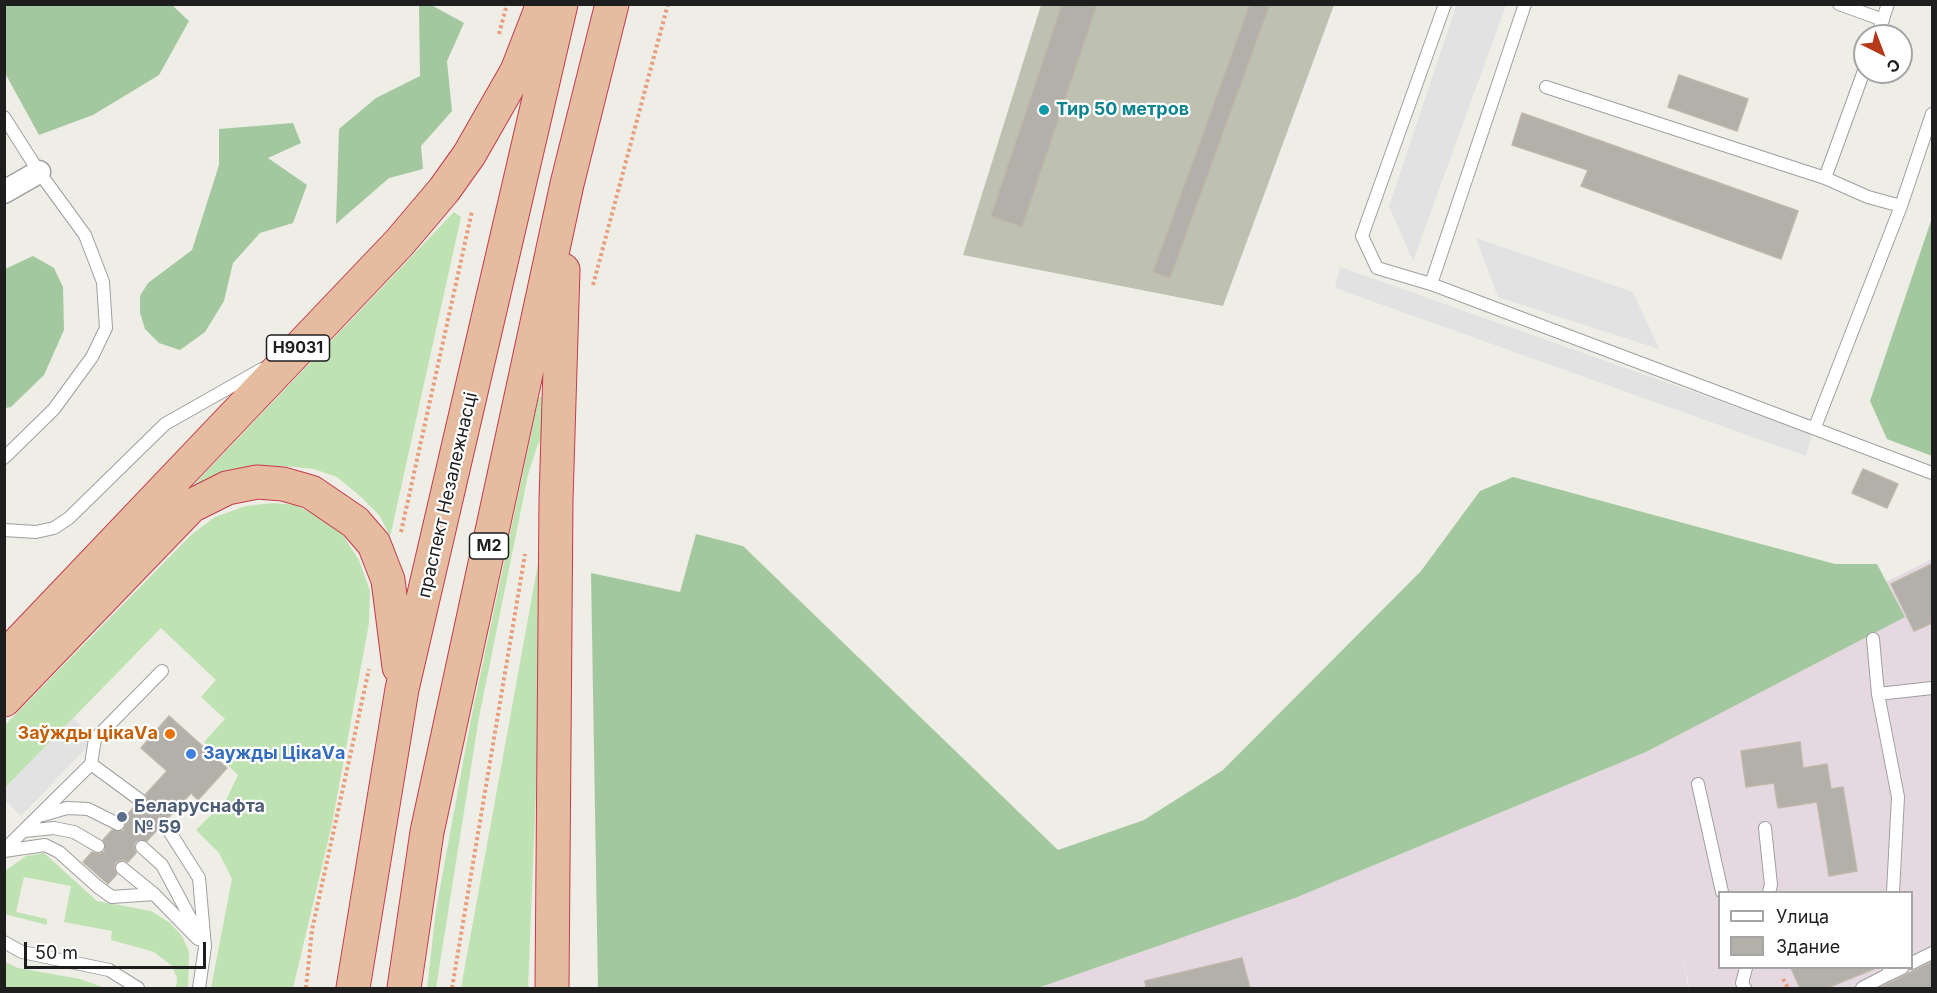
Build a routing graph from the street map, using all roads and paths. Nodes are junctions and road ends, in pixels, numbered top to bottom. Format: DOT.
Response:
graph roads {
  1 [pos="543,4"];
  2 [pos="561,4"];
  3 [pos="612,4"];
  4 [pos="1445,4"];
  5 [pos="1525,4"];
  6 [pos="1839,4"];
  7 [pos="1888,4"];
  8 [pos="1883,20"];
  9 [pos="1882,24"];
  10 [pos="1859,84"];
  11 [pos="1546,87"];
  12 [pos="1932,114"];
  13 [pos="4,117"];
  14 [pos="39,172"];
  15 [pos="1825,178"];
  16 [pos="567,184"];
  17 [pos="4,192"];
  18 [pos="1901,206"];
  19 [pos="472,211"];
  20 [pos="1431,285"];
  21 [pos="322,323"];
  22 [pos="1815,427"];
  23 [pos="4,458"];
  24 [pos="1932,473"];
  25 [pos="4,530"];
  26 [pos="391,552"];
  27 [pos="1872,639"];
  28 [pos="4,658"];
  29 [pos="370,663"];
  30 [pos="162,671"];
  31 [pos="1932,688"];
  32 [pos="402,690"];
  33 [pos="1878,694"];
  34 [pos="4,700"];
  35 [pos="91,764"];
  36 [pos="1698,784"];
  37 [pos="141,800"];
  38 [pos="37,818"];
  39 [pos="164,823"];
  40 [pos="118,824"];
  41 [pos="1766,828"];
  42 [pos="24,831"];
  43 [pos="98,846"];
  44 [pos="142,847"];
  45 [pos="4,850"];
  46 [pos="122,868"];
  47 [pos="1722,891"];
  48 [pos="1769,891"];
  49 [pos="1893,891"];
  50 [pos="154,894"];
  51 [pos="4,942"];
  52 [pos="205,946"];
  53 [pos="1932,953"];
  54 [pos="1913,962"];
  55 [pos="1739,969"];
  56 [pos="1746,969"];
  57 [pos="1889,971"];
  58 [pos="1783,979"];
  59 [pos="1744,986"];
  60 [pos="138,988"];
  61 [pos="200,988"];
  62 [pos="306,988"];
  63 [pos="353,988"];
  64 [pos="404,988"];
  65 [pos="552,988"];
  66 [pos="1788,988"];
  67 [pos="1862,988"];
  1 -- 21 [label="highway, Н9031"];
  2 -- 32 [label="highway, праспект Незалежнасці"];
  3 -- 16 [label="highway, М2"];
  4 -- 20 [label="lane"];
  5 -- 20 [label="lane"];
  6 -- 8 [label="lane"];
  7 -- 8 [label="lane"];
  8 -- 9 [label="lane"];
  10 -- 15 [label="lane"];
  11 -- 15 [label="lane"];
  12 -- 18 [label="lane"];
  13 -- 14 [label="lane"];
  14 -- 17 [label="street"];
  14 -- 23 [label="lane"];
  15 -- 18 [label="lane"];
  16 -- 64 [label="highway, М2"];
  16 -- 65 [label="highway"];
  18 -- 22 [label="lane"];
  19 -- 26 [label="path"];
  20 -- 22 [label="lane"];
  21 -- 25 [label="lane"];
  21 -- 28 [label="highway, Н9031"];
  22 -- 24 [label="lane"];
  26 -- 32 [label="highway"];
  26 -- 34 [label="highway"];
  27 -- 33 [label="lane"];
  29 -- 62 [label="path"];
  30 -- 35 [label="lane"];
  31 -- 33 [label="lane"];
  32 -- 63 [label="highway, праспект Незалежнасці"];
  33 -- 49 [label="lane"];
  35 -- 37 [label="lane"];
  35 -- 38 [label="lane"];
  36 -- 47 [label="lane"];
  38 -- 40 [label="lane"];
  38 -- 42 [label="lane"];
  39 -- 52 [label="lane"];
  41 -- 48 [label="lane"];
  42 -- 43 [label="lane"];
  42 -- 45 [label="lane"];
  44 -- 52 [label="lane"];
  45 -- 50 [label="lane"];
  46 -- 50 [label="lane"];
  50 -- 52 [label="lane"];
  51 -- 60 [label="lane"];
  52 -- 61 [label="lane"];
  53 -- 54 [label="lane"];
  55 -- 59 [label="lane"];
  56 -- 59 [label="lane"];
  57 -- 67 [label="lane"];
  58 -- 66 [label="path"];
}
